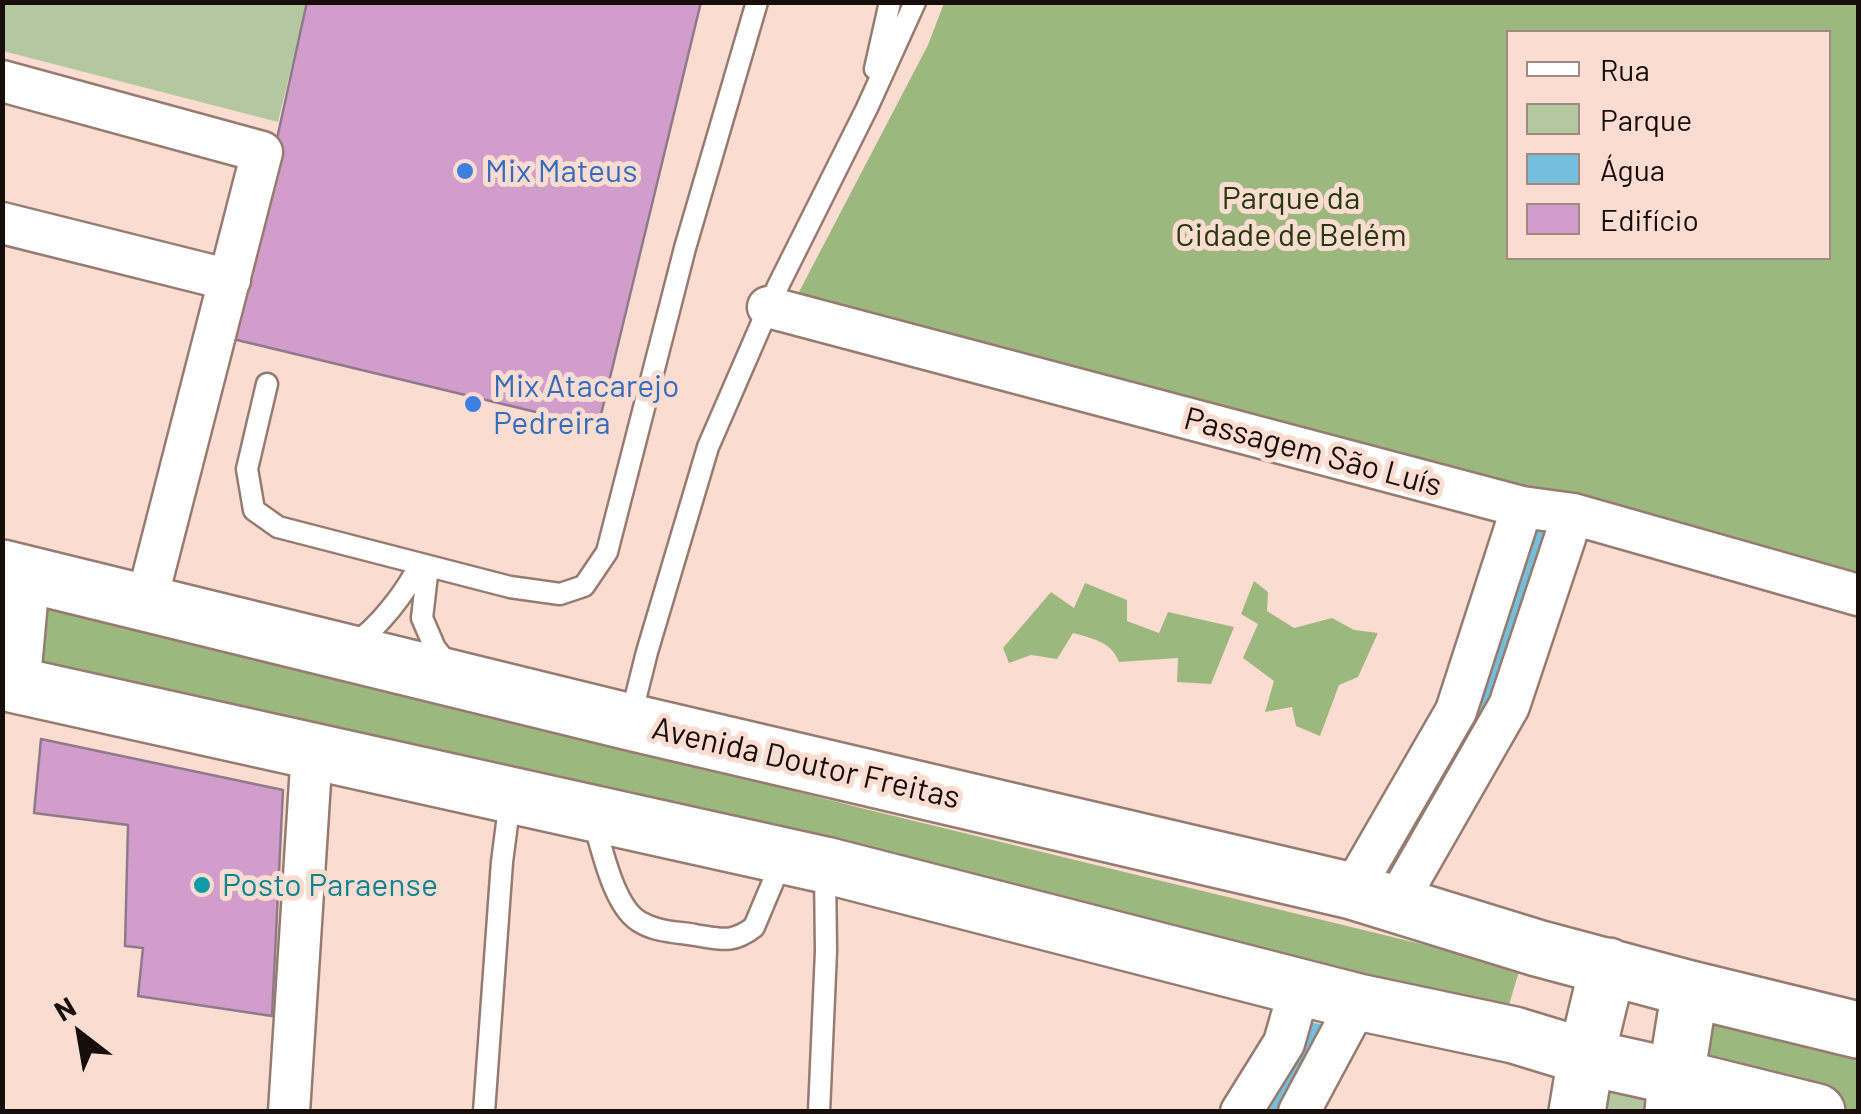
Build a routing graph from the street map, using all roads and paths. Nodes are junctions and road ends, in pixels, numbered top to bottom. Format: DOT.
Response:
graph roads {
  1 [pos="757,2"];
  2 [pos="890,2"];
  3 [pos="915,2"];
  4 [pos="2,80"];
  5 [pos="867,108"];
  6 [pos="2,222"];
  7 [pos="230,280"];
  8 [pos="768,308"];
  9 [pos="267,384"];
  10 [pos="1522,507"];
  11 [pos="1573,514"];
  12 [pos="424,565"];
  13 [pos="12,571"];
  14 [pos="1858,594"];
  15 [pos="146,604"];
  16 [pos="342,652"];
  17 [pos="461,681"];
  18 [pos="7,684"];
  19 [pos="630,722"];
  20 [pos="312,750"];
  21 [pos="510,795"];
  22 [pos="590,813"];
  23 [pos="804,861"];
  24 [pos="1374,898"];
  25 [pos="1608,966"];
  26 [pos="1300,987"];
  27 [pos="1690,988"];
  28 [pos="1358,1002"];
  29 [pos="1858,1030"];
  30 [pos="1586,1058"];
  31 [pos="1674,1094"];
  32 [pos="289,1112"];
  33 [pos="484,1112"];
  34 [pos="819,1112"];
  35 [pos="1240,1112"];
  36 [pos="1299,1112"];
  37 [pos="1578,1112"];
  38 [pos="1818,1112"];
  1 -- 12 [label="lane"];
  2 -- 5 [label="lane"];
  3 -- 5 [label="lane"];
  4 -- 7 [label="street"];
  5 -- 8 [label="lane"];
  6 -- 7 [label="street"];
  7 -- 15 [label="street"];
  8 -- 10 [label="street, Passagem São Luís"];
  8 -- 19 [label="lane"];
  9 -- 12 [label="lane"];
  10 -- 11 [label="street, Passagem São Luís"];
  10 -- 24 [label="street"];
  11 -- 14 [label="street, Passagem São Luís"];
  11 -- 24 [label="street"];
  12 -- 16 [label="lane"];
  12 -- 17 [label="lane"];
  13 -- 15 [label="main road, Avenida Doutor Freitas"];
  13 -- 18 [label="main road"];
  15 -- 16 [label="main road, Avenida Doutor Freitas"];
  16 -- 17 [label="main road, Avenida Doutor Freitas"];
  17 -- 19 [label="main road, Avenida Doutor Freitas"];
  18 -- 20 [label="main road"];
  19 -- 24 [label="main road, Avenida Doutor Freitas"];
  20 -- 21 [label="main road"];
  20 -- 32 [label="street"];
  21 -- 22 [label="main road"];
  21 -- 33 [label="lane"];
  22 -- 23 [label="main road"];
  22 -- 23 [label="lane"];
  23 -- 26 [label="main road"];
  23 -- 34 [label="lane"];
  24 -- 25 [label="main road, Avenida Doutor Freitas"];
  25 -- 27 [label="main road, Avenida Doutor Freitas"];
  25 -- 30 [label="main road"];
  26 -- 28 [label="main road"];
  26 -- 35 [label="street"];
  27 -- 29 [label="main road, Avenida Doutor Freitas"];
  27 -- 31 [label="main road"];
  28 -- 30 [label="main road"];
  28 -- 36 [label="street"];
  30 -- 31 [label="main road"];
  30 -- 37 [label="main road"];
  31 -- 38 [label="main road"];
}
